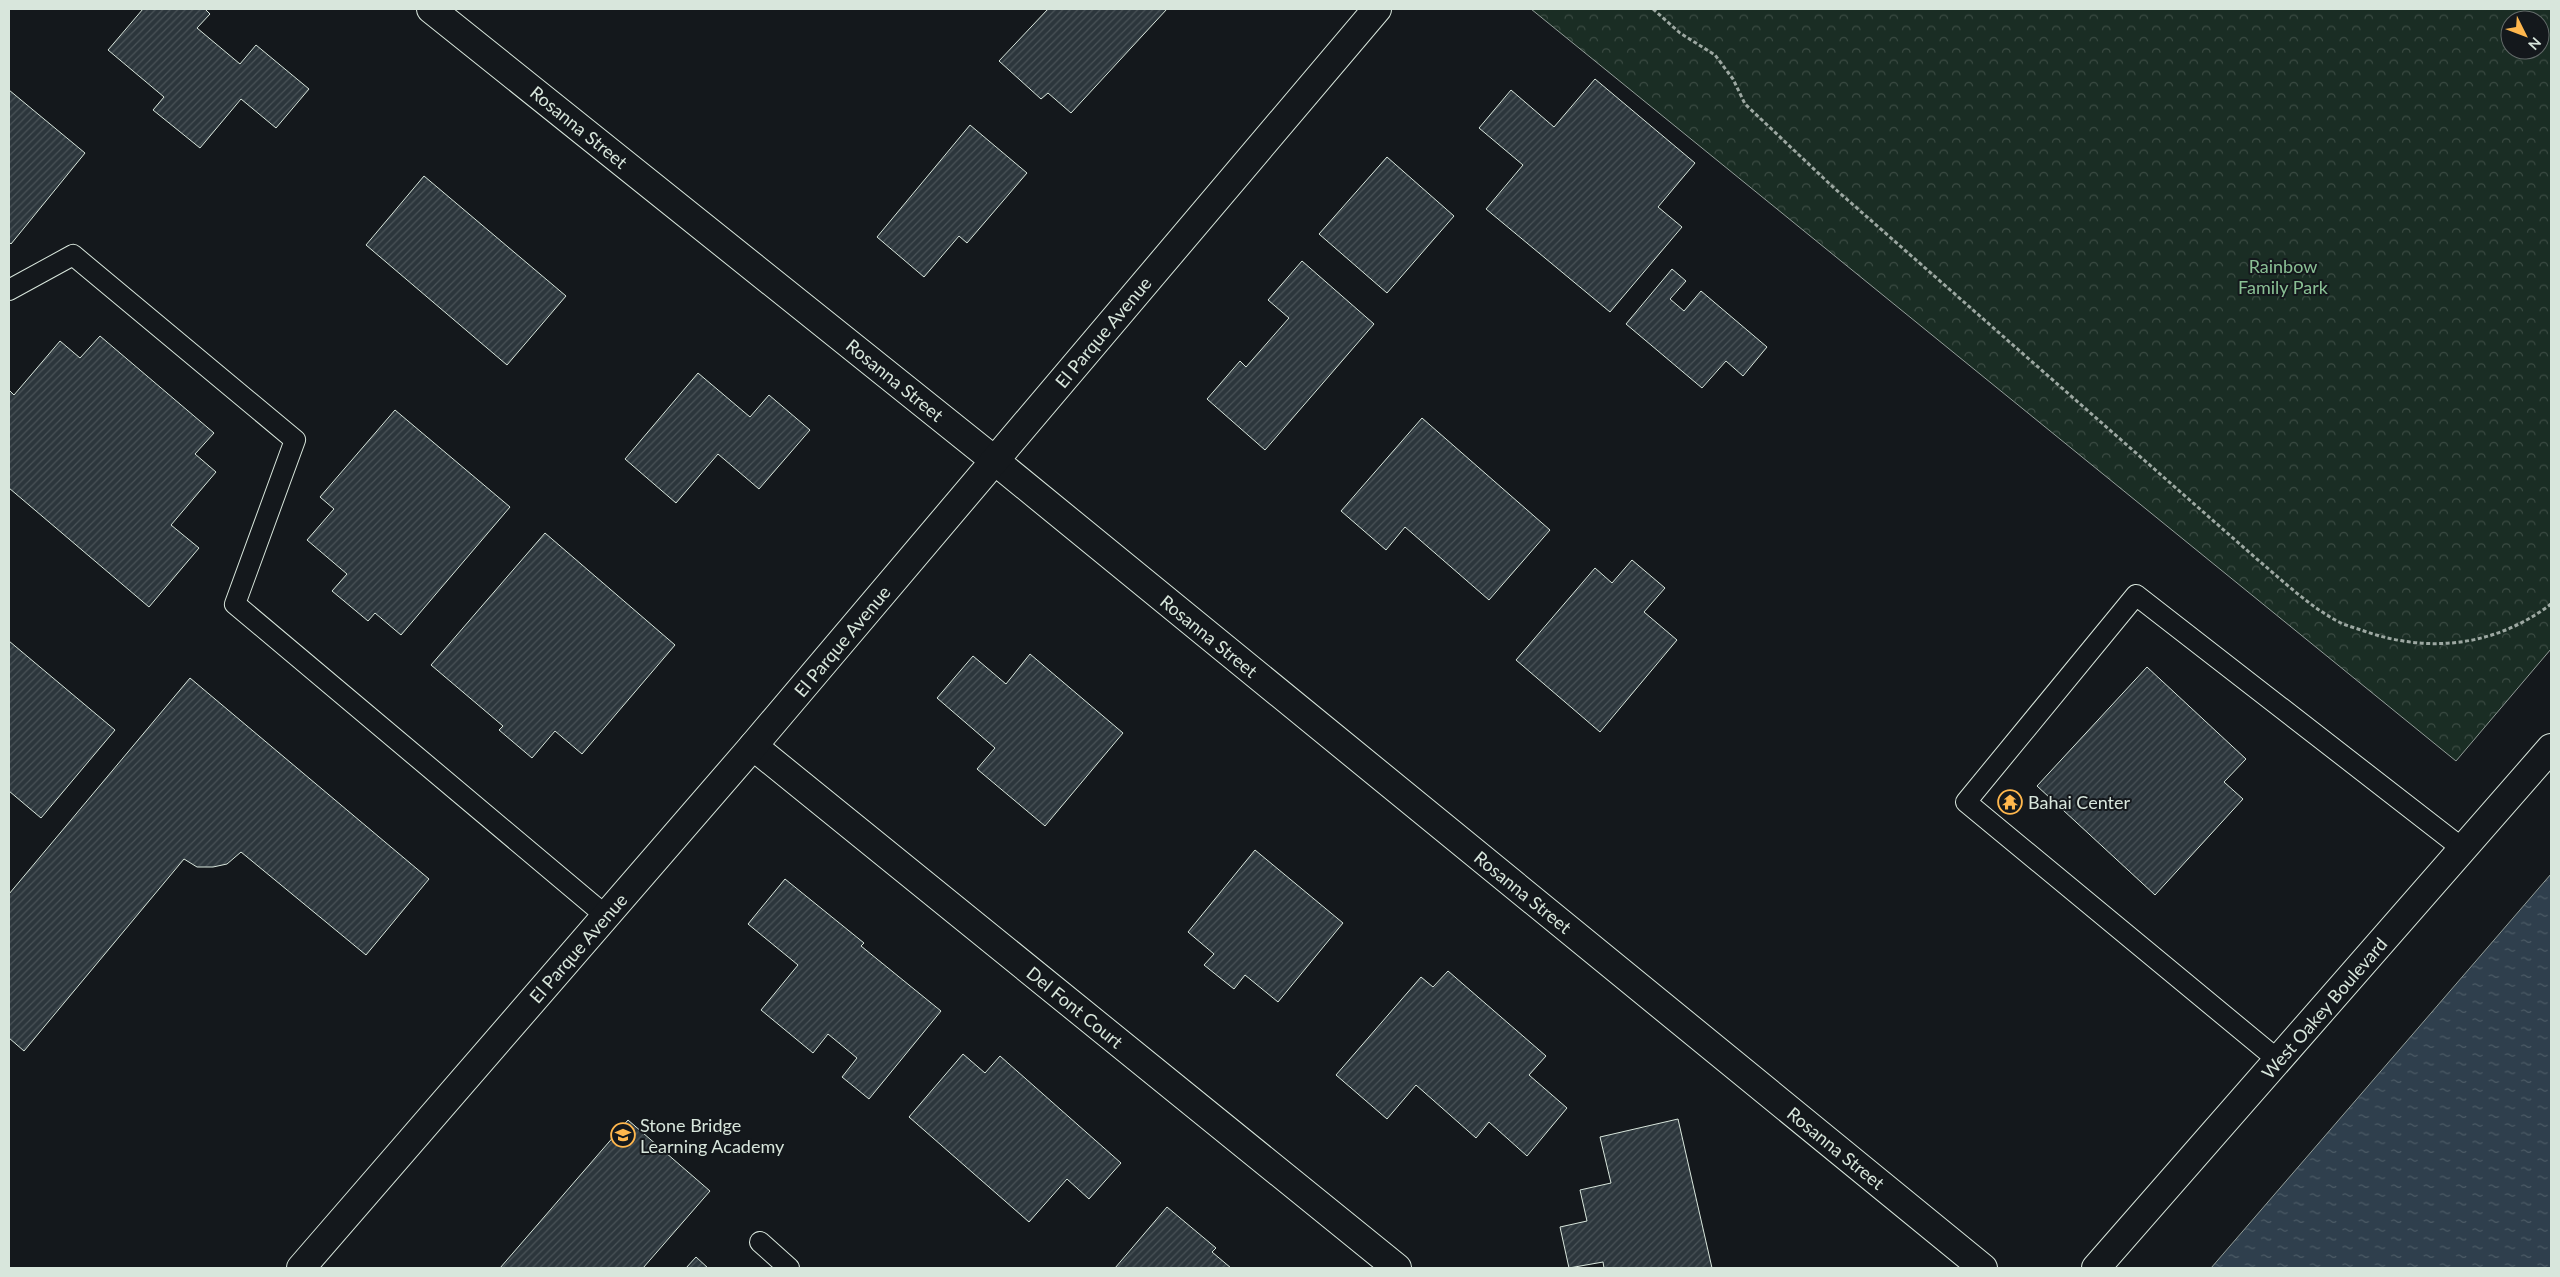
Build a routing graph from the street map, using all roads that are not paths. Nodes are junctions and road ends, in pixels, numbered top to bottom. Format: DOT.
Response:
graph roads {
  1 [pos="430,9"];
  2 [pos="1377,9"];
  3 [pos="9,290"];
  4 [pos="994,460"];
  5 [pos="753,746"];
  6 [pos="2551,748"];
  7 [pos="2463,849"];
  8 [pos="606,916"];
  9 [pos="2278,1060"];
  10 [pos="760,1242"];
  11 [pos="301,1268"];
  12 [pos="789,1268"];
  13 [pos="1397,1268"];
  14 [pos="1983,1268"];
  15 [pos="2096,1268"];
  1 -- 4 [label="street, Rosanna Street"];
  2 -- 4 [label="street, El Parque Avenue"];
  3 -- 8 [label="lane"];
  4 -- 5 [label="street, El Parque Avenue"];
  4 -- 14 [label="street, Rosanna Street"];
  5 -- 8 [label="street, El Parque Avenue"];
  5 -- 13 [label="street, Del Font Court"];
  6 -- 7 [label="street, West Oakey Boulevard"];
  7 -- 9 [label="street, West Oakey Boulevard"];
  7 -- 9 [label="lane"];
  8 -- 11 [label="street, El Parque Avenue"];
  9 -- 15 [label="street, West Oakey Boulevard"];
  10 -- 12 [label="lane"];
}
